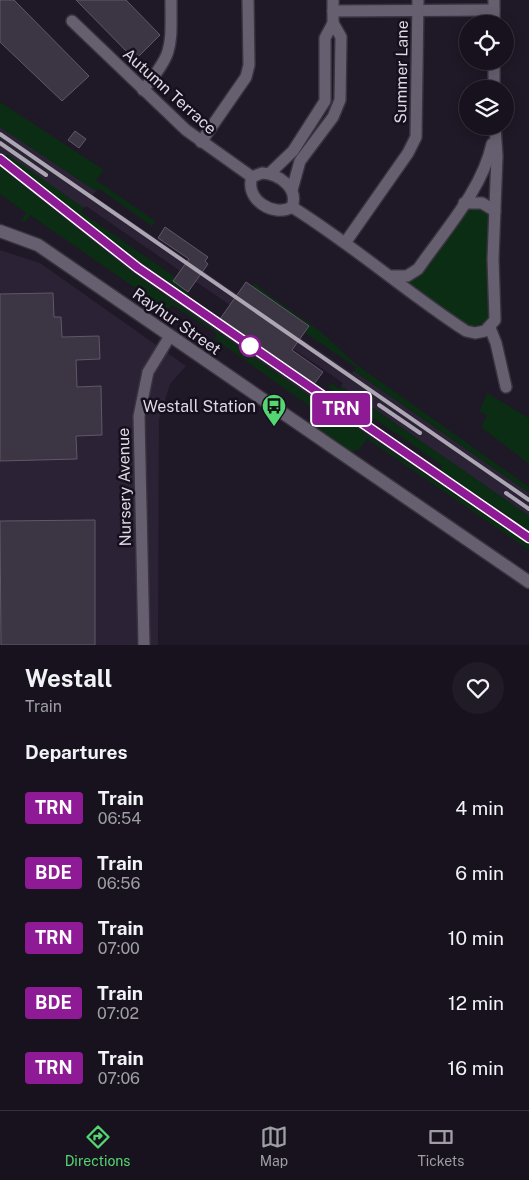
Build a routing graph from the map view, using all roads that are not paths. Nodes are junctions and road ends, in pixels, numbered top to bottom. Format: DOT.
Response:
graph roads {
  1 [pos="171,0"];
  2 [pos="248,0"];
  3 [pos="333,5"];
  4 [pos="418,5"];
  5 [pos="494,5"];
  6 [pos="72,21"];
  7 [pos="333,23"];
  8 [pos="143,90"];
  9 [pos="494,135"];
  10 [pos="495,135"];
  11 [pos="201,142"];
  12 [pos="270,173"];
  13 [pos="252,177"];
  14 [pos="292,190"];
  15 [pos="464,202"];
  16 [pos="292,207"];
  17 [pos="495,211"];
  18 [pos="0,230"];
  19 [pos="345,243"];
  20 [pos="392,276"];
  21 [pos="490,328"];
  22 [pos="170,336"];
  23 [pos="506,388"];
  24 [pos="529,582"];
  25 [pos="144,645"];
  1 -- 8 [label="street"];
  2 -- 11 [label="street"];
  3 -- 4 [label="street"];
  3 -- 7 [label="street"];
  4 -- 5 [label="street"];
  4 -- 19 [label="street, Summer Lane"];
  6 -- 8 [label="street, Autumn Terrace"];
  7 -- 12 [label="street"];
  7 -- 14 [label="street"];
  8 -- 11 [label="street, Autumn Terrace"];
  9 -- 15 [label="street"];
  10 -- 17 [label="street"];
  11 -- 13 [label="street, Autumn Terrace"];
  12 -- 13 [label="street"];
  12 -- 14 [label="street"];
  13 -- 16 [label="street"];
  14 -- 16 [label="street"];
  15 -- 17 [label="street"];
  15 -- 20 [label="street"];
  16 -- 19 [label="street"];
  17 -- 21 [label="street"];
  18 -- 22 [label="main road, Rayhur Street"];
  19 -- 20 [label="street"];
  20 -- 21 [label="street"];
  21 -- 23 [label="street"];
  22 -- 24 [label="main road, Rayhur Street"];
  22 -- 25 [label="street, Nursery Avenue"];
}
